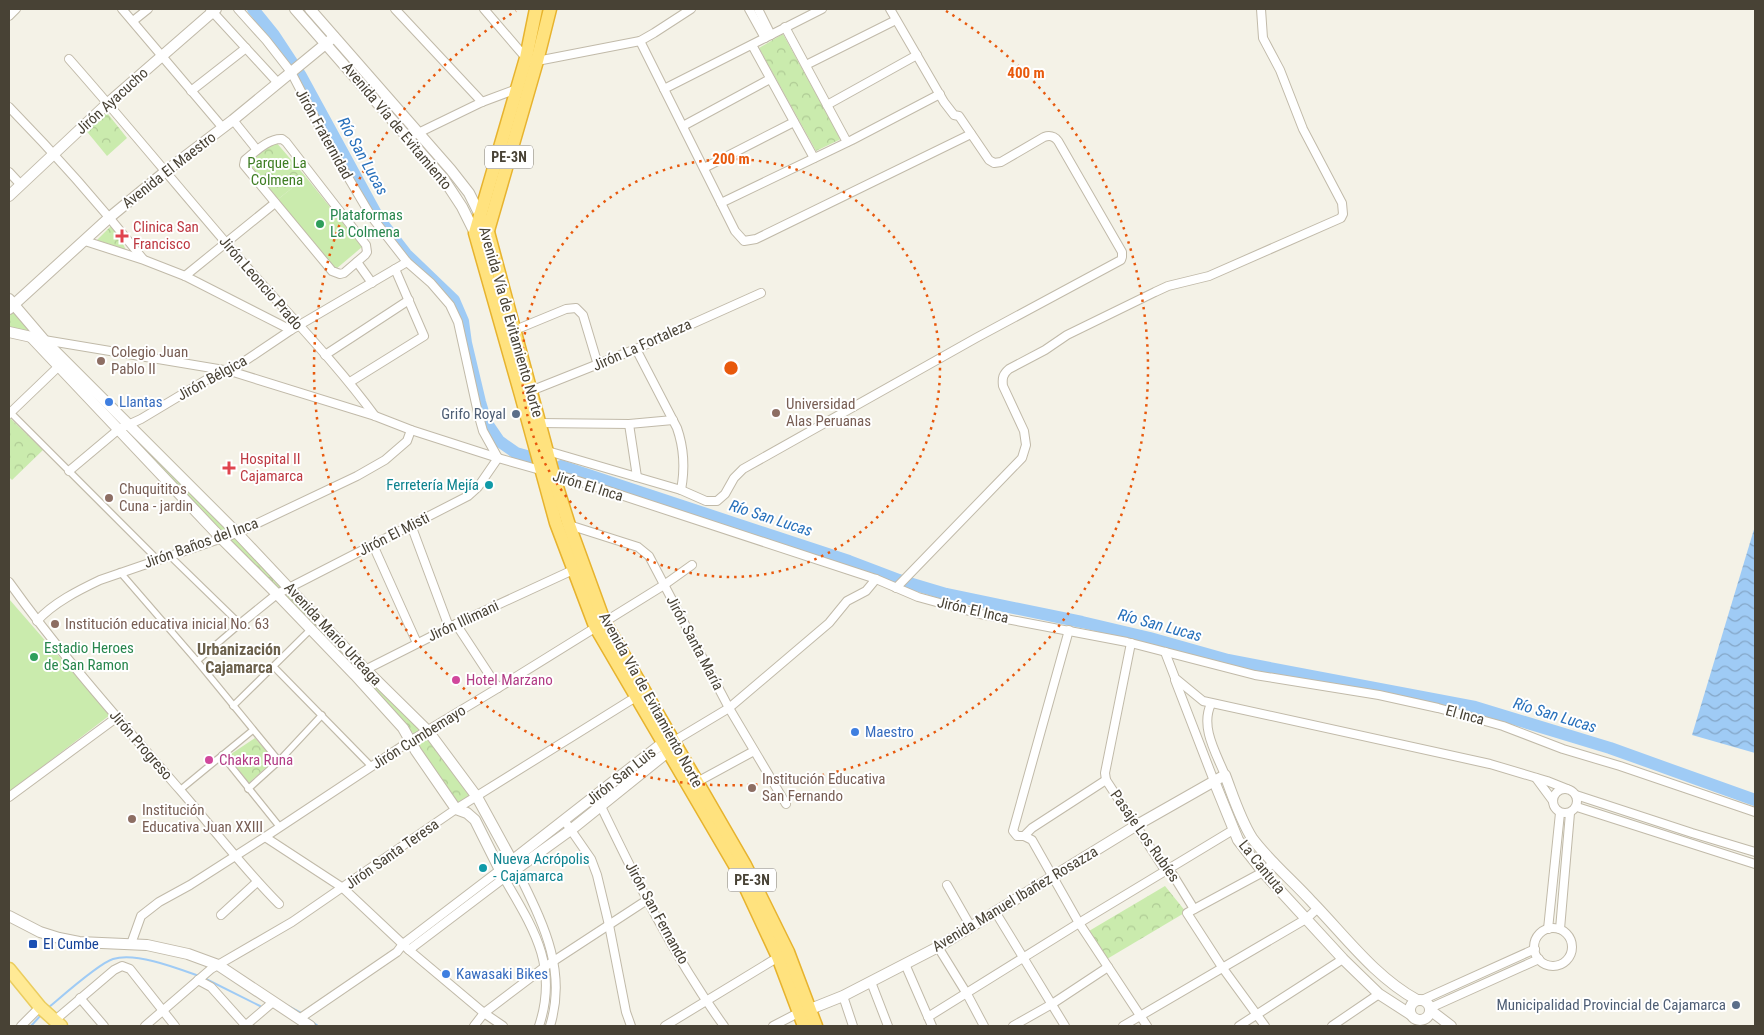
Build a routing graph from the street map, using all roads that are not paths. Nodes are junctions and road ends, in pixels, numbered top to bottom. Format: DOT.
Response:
graph roads {
  1 [pos="16,9"];
  2 [pos="122,9"];
  3 [pos="148,9"];
  4 [pos="238,9"];
  5 [pos="295,9"];
  6 [pos="310,9"];
  7 [pos="396,9"];
  8 [pos="484,9"];
  9 [pos="536,9"];
  10 [pos="550,9"];
  11 [pos="691,9"];
  12 [pos="749,9"];
  13 [pos="758,9"];
  14 [pos="822,9"];
  15 [pos="890,9"];
  16 [pos="1261,9"];
  17 [pos="213,10"];
  18 [pos="9,16"];
  19 [pos="896,20"];
  20 [pos="133,21"];
  21 [pos="785,27"];
  22 [pos="768,36"];
  23 [pos="330,40"];
  24 [pos="640,40"];
  25 [pos="752,45"];
  26 [pos="246,48"];
  27 [pos="917,55"];
  28 [pos="162,56"];
  29 [pos="69,59"];
  30 [pos="532,59"];
  31 [pos="806,65"];
  32 [pos="293,71"];
  33 [pos="770,79"];
  34 [pos="278,82"];
  35 [pos="517,89"];
  36 [pos="664,89"];
  37 [pos="191,90"];
  38 [pos="940,94"];
  39 [pos="482,102"];
  40 [pos="108,103"];
  41 [pos="827,104"];
  42 [pos="9,107"];
  43 [pos="233,120"];
  44 [pos="794,122"];
  45 [pos="683,126"];
  46 [pos="223,128"];
  47 [pos="418,132"];
  48 [pos="970,134"];
  49 [pos="409,139"];
  50 [pos="847,142"];
  51 [pos="257,150"];
  52 [pos="55,154"];
  53 [pos="814,158"];
  54 [pos="704,168"];
  55 [pos="166,171"];
  56 [pos="9,172"];
  57 [pos="21,185"];
  58 [pos="9,196"];
  59 [pos="275,203"];
  60 [pos="721,203"];
  61 [pos="480,214"];
  62 [pos="110,217"];
  63 [pos="481,233"];
  64 [pos="85,241"];
  65 [pos="226,242"];
  66 [pos="144,260"];
  67 [pos="357,262"];
  68 [pos="407,262"];
  69 [pos="395,269"];
  70 [pos="185,276"];
  71 [pos="372,283"];
  72 [pos="761,293"];
  73 [pos="409,300"];
  74 [pos="10,304"];
  75 [pos="295,328"];
  76 [pos="514,330"];
  77 [pos="9,332"];
  78 [pos="31,337"];
  79 [pos="44,340"];
  80 [pos="636,349"];
  81 [pos="325,355"];
  82 [pos="598,365"];
  83 [pos="58,367"];
  84 [pos="230,371"];
  85 [pos="350,382"];
  86 [pos="526,393"];
  87 [pos="10,413"];
  88 [pos="375,416"];
  89 [pos="673,420"];
  90 [pos="539,423"];
  91 [pos="129,424"];
  92 [pos="629,424"];
  93 [pos="119,430"];
  94 [pos="411,430"];
  95 [pos="541,451"];
  96 [pos="498,458"];
  97 [pos="168,463"];
  98 [pos="546,470"];
  99 [pos="69,471"];
  100 [pos="157,471"];
  101 [pos="637,477"];
  102 [pos="682,490"];
  103 [pos="412,525"];
  104 [pos="569,525"];
  105 [pos="237,533"];
  106 [pos="221,538"];
  107 [pos="373,545"];
  108 [pos="168,555"];
  109 [pos="157,559"];
  110 [pos="692,565"];
  111 [pos="573,570"];
  112 [pos="120,572"];
  113 [pos="876,579"];
  114 [pos="9,582"];
  115 [pos="664,585"];
  116 [pos="898,587"];
  117 [pos="289,588"];
  118 [pos="277,594"];
  119 [pos="37,621"];
  120 [pos="240,624"];
  121 [pos="600,624"];
  122 [pos="452,626"];
  123 [pos="311,630"];
  124 [pos="1070,630"];
  125 [pos="417,643"];
  126 [pos="1132,643"];
  127 [pos="1165,652"];
  128 [pos="197,661"];
  129 [pos="274,668"];
  130 [pos="360,672"];
  131 [pos="1175,678"];
  132 [pos="498,688"];
  133 [pos="641,693"];
  134 [pos="1199,699"];
  135 [pos="1211,704"];
  136 [pos="234,706"];
  137 [pos="729,708"];
  138 [pos="1186,709"];
  139 [pos="322,715"];
  140 [pos="116,718"];
  141 [pos="253,730"];
  142 [pos="428,731"];
  143 [pos="410,740"];
  144 [pos="669,745"];
  145 [pos="754,751"];
  146 [pos="222,755"];
  147 [pos="278,761"];
  148 [pos="371,766"];
  149 [pos="1225,775"];
  150 [pos="1536,778"];
  151 [pos="1106,780"];
  152 [pos="1214,781"];
  153 [pos="697,782"];
  154 [pos="248,789"];
  155 [pos="1567,789"];
  156 [pos="180,790"];
  157 [pos="1576,795"];
  158 [pos="477,797"];
  159 [pos="9,798"];
  160 [pos="598,801"];
  161 [pos="1553,801"];
  162 [pos="786,804"];
  163 [pos="1577,807"];
  164 [pos="456,809"];
  165 [pos="1755,812"];
  166 [pos="1560,813"];
  167 [pos="1570,813"];
  168 [pos="564,820"];
  169 [pos="1137,825"];
  170 [pos="279,826"];
  171 [pos="572,829"];
  172 [pos="1233,830"];
  173 [pos="1024,836"];
  174 [pos="265,837"];
  175 [pos="728,843"];
  176 [pos="1755,852"];
  177 [pos="235,856"];
  178 [pos="1274,862"];
  179 [pos="1755,864"];
  180 [pos="515,865"];
  181 [pos="1166,869"];
  182 [pos="1263,872"];
  183 [pos="502,874"];
  184 [pos="1052,878"];
  185 [pos="257,882"];
  186 [pos="947,885"];
  187 [pos="343,888"];
  188 [pos="647,900"];
  189 [pos="279,904"];
  190 [pos="1318,908"];
  191 [pos="1190,911"];
  192 [pos="996,912"];
  193 [pos="221,915"];
  194 [pos="9,916"];
  195 [pos="1306,919"];
  196 [pos="1079,922"];
  197 [pos="610,925"];
  198 [pos="971,927"];
  199 [pos="1548,929"];
  200 [pos="1560,929"];
  201 [pos="131,944"];
  202 [pos="402,944"];
  203 [pos="938,947"];
  204 [pos="1534,949"];
  205 [pos="409,950"];
  206 [pos="783,955"];
  207 [pos="1025,958"];
  208 [pos="1342,959"];
  209 [pos="1539,960"];
  210 [pos="554,961"];
  211 [pos="905,964"];
  212 [pos="218,965"];
  213 [pos="546,966"];
  214 [pos="1108,967"];
  215 [pos="1222,967"];
  216 [pos="9,969"];
  217 [pos="198,980"];
  218 [pos="871,982"];
  219 [pos="967,994"];
  220 [pos="1379,994"];
  221 [pos="843,996"];
  222 [pos="80,998"];
  223 [pos="1420,1000"];
  224 [pos="706,1001"];
  225 [pos="273,1002"];
  226 [pos="1052,1004"];
  227 [pos="1430,1009"];
  228 [pos="163,1011"];
  229 [pos="804,1011"];
  230 [pos="484,1013"];
  231 [pos="1257,1015"];
  232 [pos="303,1016"];
  233 [pos="1140,1016"];
  234 [pos="50,1017"];
  235 [pos="928,1017"];
  236 [pos="1417,1020"];
  237 [pos="21,1026"];
  238 [pos="104,1026"];
  239 [pos="145,1026"];
  240 [pos="175,1026"];
  241 [pos="246,1026"];
  242 [pos="310,1026"];
  243 [pos="474,1026"];
  244 [pos="504,1026"];
  245 [pos="539,1026"];
  246 [pos="550,1026"];
  247 [pos="631,1026"];
  248 [pos="664,1026"];
  249 [pos="724,1026"];
  250 [pos="773,1026"];
  251 [pos="804,1026"];
  252 [pos="816,1026"];
  253 [pos="853,1026"];
  254 [pos="888,1026"];
  255 [pos="932,1026"];
  256 [pos="984,1026"];
  257 [pos="1013,1026"];
  258 [pos="1065,1026"];
  259 [pos="1124,1026"];
  260 [pos="1147,1026"];
  261 [pos="1239,1026"];
  262 [pos="1265,1026"];
  263 [pos="1332,1026"];
  264 [pos="1451,1026"];
  1 -- 18 [label="street"];
  2 -- 20 [label="street"];
  3 -- 20 [label="street"];
  4 -- 32 [label="street, Jirón Fraternidad"];
  5 -- 23 [label="street, Avenida Vía de Evitamiento"];
  6 -- 23 [label="street, Avenida Vía de Evitamiento"];
  7 -- 39 [label="street"];
  8 -- 30 [label="street"];
  9 -- 30 [label="highway, PE-3N"];
  10 -- 30 [label="highway, PE-3N"];
  11 -- 24 [label="street"];
  12 -- 22 [label="street"];
  13 -- 22 [label="street"];
  14 -- 21 [label="street"];
  15 -- 19 [label="street"];
  16 -- 116 [label="street"];
  17 -- 26 [label="street"];
  17 -- 28 [label="street, Jirón Ayacucho"];
  19 -- 27 [label="street"];
  19 -- 31 [label="street"];
  20 -- 28 [label="street"];
  21 -- 22 [label="street"];
  21 -- 31 [label="street"];
  22 -- 25 [label="street"];
  23 -- 32 [label="street, Avenida El Maestro"];
  23 -- 47 [label="street, Avenida Vía de Evitamiento"];
  23 -- 49 [label="street, Avenida Vía de Evitamiento"];
  24 -- 30 [label="street"];
  24 -- 36 [label="street"];
  25 -- 33 [label="street"];
  25 -- 36 [label="street"];
  26 -- 34 [label="street"];
  26 -- 37 [label="street"];
  27 -- 38 [label="street"];
  27 -- 41 [label="street"];
  28 -- 37 [label="street"];
  28 -- 40 [label="street, Jirón Ayacucho"];
  29 -- 40 [label="street, Jirón Leoncio Prado"];
  30 -- 35 [label="highway, PE-3N"];
  30 -- 63 [label="highway, PE-3N"];
  31 -- 41 [label="street"];
  32 -- 34 [label="street, Avenida El Maestro"];
  32 -- 68 [label="street, Jirón Fraternidad"];
  33 -- 44 [label="street"];
  33 -- 45 [label="street"];
  34 -- 43 [label="street, Avenida El Maestro"];
  35 -- 39 [label="street"];
  35 -- 61 [label="highway, PE-3N"];
  36 -- 45 [label="street"];
  37 -- 46 [label="street"];
  38 -- 48 [label="street"];
  38 -- 50 [label="street"];
  39 -- 47 [label="street"];
  40 -- 52 [label="street, Jirón Ayacucho"];
  40 -- 55 [label="street, Jirón Leoncio Prado"];
  41 -- 50 [label="street"];
  42 -- 52 [label="street"];
  43 -- 46 [label="street, Avenida El Maestro"];
  43 -- 51 [label="street"];
  44 -- 53 [label="street"];
  44 -- 54 [label="street"];
  45 -- 54 [label="street"];
  46 -- 55 [label="street, Avenida El Maestro"];
  47 -- 49 [label="street"];
  47 -- 61 [label="street, Avenida Vía de Evitamiento"];
  48 -- 60 [label="street"];
  48 -- 102 [label="street"];
  49 -- 63 [label="street, Avenida Vía de Evitamiento"];
  50 -- 53 [label="street"];
  51 -- 59 [label="street"];
  51 -- 67 [label="street"];
  52 -- 57 [label="street, Jirón Ayacucho"];
  52 -- 62 [label="street"];
  53 -- 60 [label="street"];
  54 -- 60 [label="street"];
  55 -- 62 [label="street, Avenida El Maestro"];
  55 -- 65 [label="street, Jirón Leoncio Prado"];
  56 -- 57 [label="street"];
  57 -- 58 [label="street, Jirón Ayacucho"];
  59 -- 65 [label="street"];
  59 -- 67 [label="street"];
  61 -- 63 [label="highway, Avenida Vía de Evitamiento Norte / PE-3N"];
  62 -- 64 [label="street, Avenida El Maestro"];
  62 -- 66 [label="street"];
  63 -- 76 [label="highway, Avenida Vía de Evitamiento Norte / PE-3N"];
  63 -- 86 [label="highway, Avenida Vía de Evitamiento Norte / PE-3N"];
  64 -- 66 [label="street"];
  64 -- 74 [label="street, Avenida El Maestro"];
  65 -- 70 [label="street"];
  65 -- 75 [label="street, Jirón Leoncio Prado"];
  66 -- 70 [label="street"];
  67 -- 71 [label="street"];
  68 -- 69 [label="street, Jirón Bélgica"];
  68 -- 96 [label="street, Jirón Fraternidad"];
  69 -- 71 [label="street, Jirón Bélgica"];
  69 -- 73 [label="street"];
  70 -- 75 [label="street"];
  71 -- 75 [label="street, Jirón Bélgica"];
  72 -- 80 [label="street, Jirón La Fortaleza"];
  73 -- 81 [label="street"];
  73 -- 85 [label="street"];
  74 -- 79 [label="street, Avenida Mario Urteaga"];
  75 -- 81 [label="street, Jirón Leoncio Prado"];
  75 -- 84 [label="street, Jirón Bélgica"];
  76 -- 82 [label="street"];
  76 -- 86 [label="highway, Avenida Vía de Evitamiento Norte / PE-3N"];
  77 -- 78 [label="street, Jirón El Inca"];
  78 -- 79 [label="street, Jirón El Inca"];
  78 -- 83 [label="street, Avenida Mario Urteaga"];
  79 -- 84 [label="street, Jirón El Inca"];
  79 -- 91 [label="street, Avenida Mario Urteaga"];
  80 -- 82 [label="street, Jirón La Fortaleza"];
  80 -- 89 [label="street"];
  81 -- 85 [label="street, Jirón Leoncio Prado"];
  82 -- 86 [label="street, Jirón La Fortaleza"];
  83 -- 87 [label="street"];
  83 -- 93 [label="street, Avenida Mario Urteaga"];
  84 -- 88 [label="street, Jirón El Inca"];
  84 -- 91 [label="street, Jirón Bélgica"];
  85 -- 88 [label="street, Jirón Leoncio Prado"];
  86 -- 90 [label="highway, Avenida Vía de Evitamiento Norte / PE-3N"];
  86 -- 95 [label="highway, Avenida Vía de Evitamiento Norte / PE-3N"];
  87 -- 99 [label="street"];
  88 -- 94 [label="street, Jirón El Inca"];
  89 -- 92 [label="street"];
  89 -- 102 [label="street"];
  90 -- 92 [label="street"];
  90 -- 95 [label="highway, Avenida Vía de Evitamiento Norte / PE-3N"];
  91 -- 93 [label="street, Jirón Bélgica"];
  91 -- 97 [label="street, Avenida Mario Urteaga"];
  92 -- 101 [label="street"];
  93 -- 99 [label="street, Jirón Bélgica"];
  93 -- 100 [label="street, Avenida Mario Urteaga"];
  94 -- 96 [label="street, Jirón El Inca"];
  94 -- 105 [label="street, Jirón Baños del Inca"];
  95 -- 98 [label="highway, Avenida Vía de Evitamiento Norte / PE-3N"];
  95 -- 101 [label="street"];
  96 -- 98 [label="street, Jirón El Inca"];
  96 -- 103 [label="street, Jirón El Misti"];
  97 -- 100 [label="street"];
  97 -- 105 [label="street, Avenida Mario Urteaga"];
  98 -- 104 [label="highway, Avenida Vía de Evitamiento Norte / PE-3N"];
  98 -- 111 [label="highway, Avenida Vía de Evitamiento Norte / PE-3N"];
  98 -- 113 [label="street, Jirón El Inca"];
  99 -- 109 [label="street"];
  100 -- 106 [label="street, Avenida Mario Urteaga"];
  101 -- 102 [label="street"];
  103 -- 107 [label="street, Jirón El Misti"];
  103 -- 122 [label="street"];
  104 -- 115 [label="street, Jirón Santa María"];
  104 -- 121 [label="highway, Avenida Vía de Evitamiento Norte / PE-3N"];
  105 -- 106 [label="street, Jirón Baños del Inca"];
  105 -- 117 [label="street, Avenida Mario Urteaga"];
  106 -- 108 [label="street, Jirón Baños del Inca"];
  106 -- 118 [label="street, Avenida Mario Urteaga"];
  107 -- 117 [label="street, Jirón El Misti"];
  107 -- 125 [label="street"];
  108 -- 109 [label="street, Jirón Baños del Inca"];
  108 -- 120 [label="street"];
  109 -- 112 [label="street, Jirón Baños del Inca"];
  110 -- 115 [label="street, Jirón Cumbemayo"];
  111 -- 121 [label="highway, PE-3N"];
  111 -- 122 [label="street, Jirón Illimani"];
  112 -- 119 [label="street, Jirón Baños del Inca"];
  112 -- 128 [label="street"];
  113 -- 116 [label="street, Jirón El Inca"];
  113 -- 137 [label="street"];
  114 -- 119 [label="street, Jirón Progreso"];
  115 -- 121 [label="street, Jirón Cumbemayo"];
  115 -- 137 [label="street, Jirón Santa María"];
  116 -- 124 [label="street, Jirón El Inca"];
  117 -- 118 [label="street, Jirón El Misti"];
  117 -- 130 [label="street, Avenida Mario Urteaga"];
  118 -- 120 [label="street, Jirón El Misti"];
  118 -- 123 [label="street, Avenida Mario Urteaga"];
  119 -- 140 [label="street, Jirón Progreso"];
  120 -- 128 [label="street"];
  121 -- 132 [label="street, Jirón Cumbemayo"];
  121 -- 133 [label="highway, PE-3N"];
  122 -- 125 [label="street, Jirón Illimani"];
  122 -- 132 [label="street"];
  123 -- 129 [label="street"];
  123 -- 130 [label="street, Avenida Mario Urteaga"];
  124 -- 126 [label="street, Jirón El Inca"];
  124 -- 173 [label="street"];
  125 -- 130 [label="street, Jirón Illimani"];
  126 -- 127 [label="street, Jirón El Inca"];
  126 -- 151 [label="street, Pasaje Los Rubíes"];
  127 -- 131 [label="street, La Cantuta"];
  127 -- 165 [label="street, El Inca"];
  128 -- 136 [label="street"];
  129 -- 136 [label="street"];
  129 -- 139 [label="street"];
  130 -- 142 [label="street, Avenida Mario Urteaga"];
  130 -- 143 [label="street, Avenida Mario Urteaga"];
  131 -- 134 [label="street"];
  131 -- 138 [label="street, La Cantuta"];
  132 -- 142 [label="street, Jirón Cumbemayo"];
  133 -- 144 [label="highway, PE-3N"];
  133 -- 158 [label="street, Jirón Santa Teresa"];
  134 -- 135 [label="street"];
  134 -- 138 [label="street"];
  135 -- 149 [label="street, La Cantuta"];
  135 -- 150 [label="street"];
  136 -- 141 [label="street"];
  137 -- 144 [label="street"];
  137 -- 145 [label="street, Jirón Santa María"];
  138 -- 152 [label="street, La Cantuta"];
  139 -- 147 [label="street"];
  139 -- 148 [label="street"];
  140 -- 156 [label="street, Jirón Progreso"];
  140 -- 159 [label="street"];
  141 -- 146 [label="street"];
  141 -- 147 [label="street"];
  142 -- 143 [label="street, Jirón Cumbemayo"];
  142 -- 158 [label="street, Avenida Mario Urteaga"];
  143 -- 148 [label="street, Jirón Cumbemayo"];
  143 -- 164 [label="street, Avenida Mario Urteaga"];
  144 -- 153 [label="highway, Avenida Vía de Evitamiento Norte / PE-3N"];
  144 -- 160 [label="street, Jirón San Luis"];
  144 -- 175 [label="highway, PE-3N"];
  145 -- 153 [label="street"];
  145 -- 162 [label="street, Jirón Santa María"];
  146 -- 154 [label="street"];
  146 -- 156 [label="street"];
  147 -- 154 [label="street"];
  148 -- 170 [label="street, Jirón Cumbemayo"];
  149 -- 152 [label="street, Avenida Manuel Ibañez Rosazza"];
  149 -- 178 [label="street, La Cantuta"];
  150 -- 155 [label="street"];
  150 -- 161 [label="street"];
  151 -- 169 [label="street, Pasaje Los Rubíes"];
  151 -- 173 [label="street"];
  152 -- 169 [label="street, Avenida Manuel Ibañez Rosazza"];
  152 -- 172 [label="street, La Cantuta"];
  153 -- 175 [label="highway, Avenida Vía de Evitamiento Norte / PE-3N"];
  154 -- 170 [label="street"];
  155 -- 157 [label="street"];
  155 -- 161 [label="street"];
  156 -- 177 [label="street, Jirón Progreso"];
  157 -- 163 [label="street"];
  157 -- 176 [label="street"];
  158 -- 164 [label="street, Jirón Santa Teresa"];
  158 -- 180 [label="street, Avenida Mario Urteaga"];
  160 -- 168 [label="street, Jirón San Luis"];
  160 -- 171 [label="street, Jirón San Luis"];
  160 -- 188 [label="street, Jirón San Fernando"];
  161 -- 166 [label="street"];
  163 -- 167 [label="street"];
  163 -- 179 [label="street"];
  164 -- 183 [label="street, Avenida Mario Urteaga"];
  164 -- 187 [label="street, Jirón Santa Teresa"];
  166 -- 167 [label="street"];
  166 -- 199 [label="street"];
  167 -- 200 [label="street"];
  168 -- 171 [label="street"];
  168 -- 180 [label="street, Jirón San Luis"];
  169 -- 181 [label="street, Pasaje Los Rubíes"];
  169 -- 184 [label="street, Avenida Manuel Ibañez Rosazza"];
  170 -- 174 [label="street, Jirón Cumbemayo"];
  171 -- 180 [label="street, Jirón San Luis"];
  171 -- 197 [label="street"];
  172 -- 181 [label="street"];
  172 -- 182 [label="street, La Cantuta"];
  173 -- 184 [label="street"];
  174 -- 177 [label="street, Jirón Cumbemayo"];
  174 -- 187 [label="street"];
  175 -- 206 [label="highway, Avenida Vía de Evitamiento Norte / PE-3N"];
  177 -- 185 [label="street, Jirón Progreso"];
  177 -- 201 [label="street, Jirón Cumbemayo"];
  178 -- 182 [label="street"];
  178 -- 190 [label="street, La Cantuta"];
  180 -- 183 [label="street, Jirón San Luis"];
  180 -- 210 [label="street, Avenida Mario Urteaga"];
  181 -- 191 [label="street, Pasaje Los Rubíes"];
  181 -- 196 [label="street"];
  182 -- 191 [label="street"];
  182 -- 195 [label="street, La Cantuta"];
  183 -- 202 [label="street, Jirón San Luis"];
  183 -- 205 [label="street, Jirón San Luis"];
  183 -- 213 [label="street, Avenida Mario Urteaga"];
  184 -- 192 [label="street, Avenida Manuel Ibañez Rosazza"];
  184 -- 196 [label="street"];
  185 -- 189 [label="street, Jirón Progreso"];
  185 -- 193 [label="street"];
  186 -- 198 [label="street"];
  187 -- 202 [label="street"];
  187 -- 212 [label="street, Jirón Santa Teresa"];
  188 -- 197 [label="street"];
  188 -- 224 [label="street, Jirón San Fernando"];
  190 -- 195 [label="street"];
  190 -- 223 [label="street, La Cantuta"];
  191 -- 215 [label="street, Pasaje Los Rubíes"];
  192 -- 198 [label="street, Avenida Manuel Ibañez Rosazza"];
  192 -- 207 [label="street"];
  194 -- 201 [label="street"];
  195 -- 208 [label="street, La Cantuta"];
  195 -- 215 [label="street"];
  196 -- 207 [label="street"];
  196 -- 214 [label="street"];
  197 -- 210 [label="street"];
  197 -- 247 [label="street"];
  198 -- 203 [label="street, Avenida Manuel Ibañez Rosazza"];
  199 -- 200 [label="street"];
  199 -- 204 [label="street"];
  200 -- 209 [label="street"];
  201 -- 212 [label="street"];
  202 -- 205 [label="street"];
  202 -- 232 [label="street, Jirón San Luis"];
  203 -- 211 [label="street, Avenida Manuel Ibañez Rosazza"];
  203 -- 219 [label="street"];
  204 -- 209 [label="street"];
  204 -- 223 [label="street"];
  205 -- 230 [label="street"];
  206 -- 224 [label="street"];
  206 -- 229 [label="highway, Avenida Vía de Evitamiento Norte / PE-3N"];
  207 -- 219 [label="street"];
  207 -- 226 [label="street"];
  208 -- 220 [label="street, La Cantuta"];
  208 -- 231 [label="street"];
  209 -- 227 [label="street"];
  210 -- 213 [label="street"];
  210 -- 246 [label="street, Avenida Mario Urteaga"];
  211 -- 218 [label="street, Avenida Manuel Ibañez Rosazza"];
  211 -- 235 [label="street"];
  212 -- 217 [label="street, Jirón Santa Teresa"];
  212 -- 225 [label="street"];
  213 -- 230 [label="street"];
  213 -- 245 [label="street, Avenida Mario Urteaga"];
  214 -- 226 [label="street"];
  214 -- 233 [label="street"];
  215 -- 231 [label="street, Pasaje Los Rubíes"];
  215 -- 233 [label="street"];
  216 -- 234 [label="main road"];
  217 -- 228 [label="street, Jirón Santa Teresa"];
  217 -- 241 [label="street"];
  218 -- 221 [label="street, Avenida Manuel Ibañez Rosazza"];
  218 -- 254 [label="street"];
  219 -- 235 [label="street"];
  219 -- 256 [label="street"];
  220 -- 236 [label="street, La Cantuta"];
  220 -- 263 [label="street"];
  221 -- 229 [label="street, Avenida Manuel Ibañez Rosazza"];
  221 -- 253 [label="street"];
  222 -- 228 [label="street"];
  222 -- 234 [label="street"];
  222 -- 238 [label="street"];
  223 -- 227 [label="street, La Cantuta"];
  223 -- 236 [label="street"];
  224 -- 248 [label="street"];
  224 -- 249 [label="street, Jirón San Fernando"];
  225 -- 232 [label="street"];
  225 -- 241 [label="street"];
  226 -- 257 [label="street"];
  226 -- 258 [label="street"];
  227 -- 236 [label="street"];
  227 -- 264 [label="street, La Cantuta"];
  228 -- 239 [label="street, Jirón Santa Teresa"];
  228 -- 240 [label="street"];
  229 -- 250 [label="street"];
  229 -- 251 [label="highway, PE-3N"];
  229 -- 252 [label="highway, Avenida Vía de Evitamiento Norte / PE-3N"];
  230 -- 243 [label="street"];
  230 -- 244 [label="street"];
  231 -- 261 [label="street"];
  231 -- 262 [label="street, Pasaje Los Rubíes"];
  232 -- 242 [label="street"];
  233 -- 259 [label="street"];
  233 -- 260 [label="street"];
  234 -- 237 [label="street"];
  235 -- 255 [label="street"];
}
